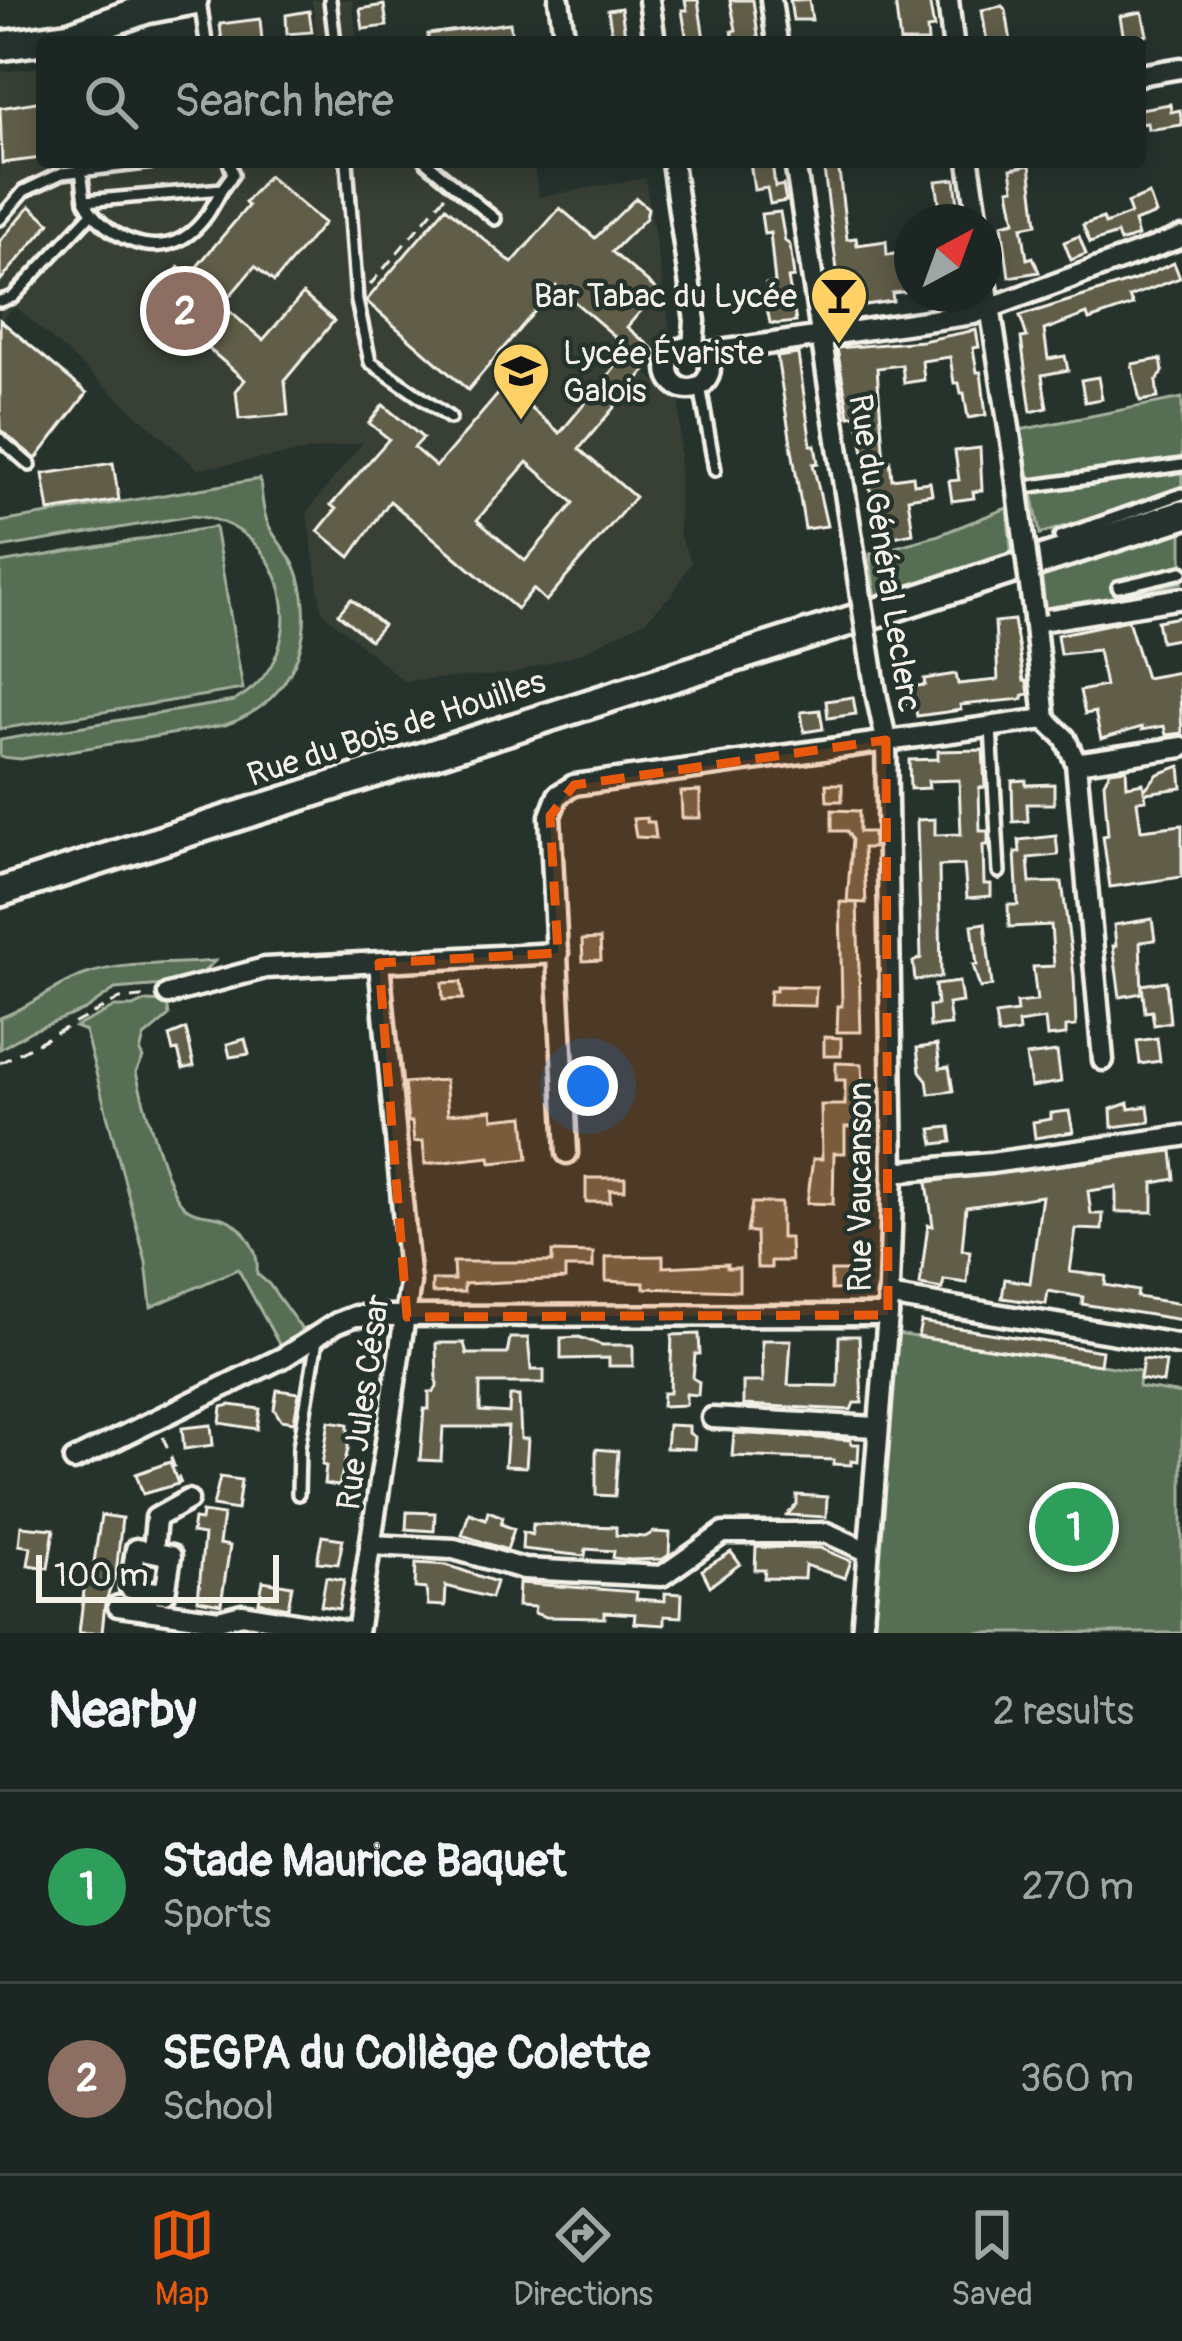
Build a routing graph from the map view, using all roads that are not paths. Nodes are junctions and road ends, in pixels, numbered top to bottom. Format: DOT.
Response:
graph roads {
  1 [pos="196,0"];
  2 [pos="330,0"];
  3 [pos="559,0"];
  4 [pos="649,0"];
  5 [pos="771,0"];
  6 [pos="948,0"];
  7 [pos="108,11"];
  8 [pos="69,36"];
  9 [pos="205,36"];
  10 [pos="334,36"];
  11 [pos="564,36"];
  12 [pos="654,36"];
  13 [pos="776,36"];
  14 [pos="952,36"];
  15 [pos="36,43"];
  16 [pos="0,46"];
  17 [pos="1180,68"];
  18 [pos="1146,74"];
  19 [pos="75,168"];
  20 [pos="80,168"];
  21 [pos="231,168"];
  22 [pos="347,168"];
  23 [pos="433,168"];
  24 [pos="673,168"];
  25 [pos="796,168"];
  26 [pos="970,168"];
  27 [pos="222,188"];
  28 [pos="85,201"];
  29 [pos="975,204"];
  30 [pos="91,214"];
  31 [pos="0,219"];
  32 [pos="495,219"];
  33 [pos="1182,237"];
  34 [pos="0,301"];
  35 [pos="1002,304"];
  36 [pos="966,312"];
  37 [pos="991,312"];
  38 [pos="820,336"];
  39 [pos="699,350"];
  40 [pos="700,386"];
  41 [pos="450,418"];
  42 [pos="0,439"];
  43 [pos="30,465"];
  44 [pos="1182,465"];
  45 [pos="715,470"];
  46 [pos="1018,488"];
  47 [pos="1182,494"];
  48 [pos="1182,514"];
  49 [pos="1060,537"];
  50 [pos="1182,572"];
  51 [pos="1118,587"];
  52 [pos="1182,598"];
  53 [pos="1034,620"];
  54 [pos="1045,719"];
  55 [pos="991,727"];
  56 [pos="886,740"];
  57 [pos="1182,747"];
  58 [pos="1076,763"];
  59 [pos="999,872"];
  60 [pos="0,892"];
  61 [pos="558,953"];
  62 [pos="379,963"];
  63 [pos="168,994"];
  64 [pos="1103,1060"];
  65 [pos="1182,1136"];
  66 [pos="567,1153"];
  67 [pos="893,1172"];
  68 [pos="888,1306"];
  69 [pos="406,1317"];
  70 [pos="318,1335"];
  71 [pos="1182,1345"];
  72 [pos="712,1418"];
  73 [pos="876,1427"];
  74 [pos="74,1460"];
  75 [pos="298,1494"];
  76 [pos="188,1500"];
  77 [pos="370,1545"];
  78 [pos="867,1551"];
  79 [pos="147,1600"];
  80 [pos="118,1606"];
  81 [pos="356,1633"];
  82 [pos="862,1633"];
  1 -- 7 [label="main road"];
  1 -- 9 [label="lane"];
  2 -- 10 [label="lane"];
  3 -- 11 [label="street"];
  4 -- 12 [label="street"];
  5 -- 13 [label="street"];
  6 -- 14 [label="street"];
  7 -- 8 [label="main road"];
  15 -- 16 [label="main road"];
  17 -- 18 [label="street"];
  19 -- 31 [label="lane"];
  20 -- 28 [label="lane"];
  21 -- 27 [label="lane"];
  22 -- 41 [label="lane"];
  23 -- 32 [label="lane"];
  24 -- 39 [label="street"];
  25 -- 38 [label="street, Rue du Général Leclerc"];
  26 -- 29 [label="street"];
  27 -- 28 [label="lane"];
  27 -- 30 [label="lane"];
  28 -- 30 [label="lane"];
  30 -- 34 [label="lane"];
  33 -- 35 [label="street"];
  36 -- 38 [label="street"];
  37 -- 46 [label="street, bridge"];
  38 -- 39 [label="street"];
  38 -- 56 [label="street, Rue du Général Leclerc, bridge"];
  39 -- 40 [label="street"];
  39 -- 40 [label="street"];
  40 -- 45 [label="lane"];
  42 -- 43 [label="lane"];
  44 -- 46 [label="lane"];
  46 -- 53 [label="street, bridge"];
  47 -- 49 [label="lane"];
  48 -- 60 [label="main road, Rue du Bois de Houilles"];
  50 -- 51 [label="lane"];
  52 -- 53 [label="street"];
  53 -- 54 [label="street"];
  54 -- 55 [label="street"];
  54 -- 58 [label="street"];
  55 -- 56 [label="street"];
  55 -- 59 [label="lane"];
  56 -- 61 [label="street"];
  56 -- 67 [label="street, Rue Vaucanson"];
  57 -- 58 [label="street"];
  58 -- 64 [label="street"];
  61 -- 62 [label="street"];
  61 -- 66 [label="street"];
  62 -- 63 [label="street"];
  62 -- 69 [label="street, Rue Jules César"];
  65 -- 67 [label="street"];
  67 -- 68 [label="street, Rue Vaucanson"];
  68 -- 69 [label="street"];
  68 -- 71 [label="street"];
  68 -- 73 [label="street, Rue Vaucanson"];
  69 -- 70 [label="street"];
  69 -- 77 [label="street, Rue Jules César"];
  70 -- 74 [label="street"];
  70 -- 75 [label="lane"];
  72 -- 73 [label="street"];
  73 -- 78 [label="street, Rue Vaucanson"];
  76 -- 79 [label="street"];
  77 -- 78 [label="street"];
  77 -- 81 [label="street, Rue Jules César"];
  78 -- 82 [label="street, Rue Vaucanson"];
  79 -- 80 [label="street"];
  79 -- 81 [label="street"];
}
